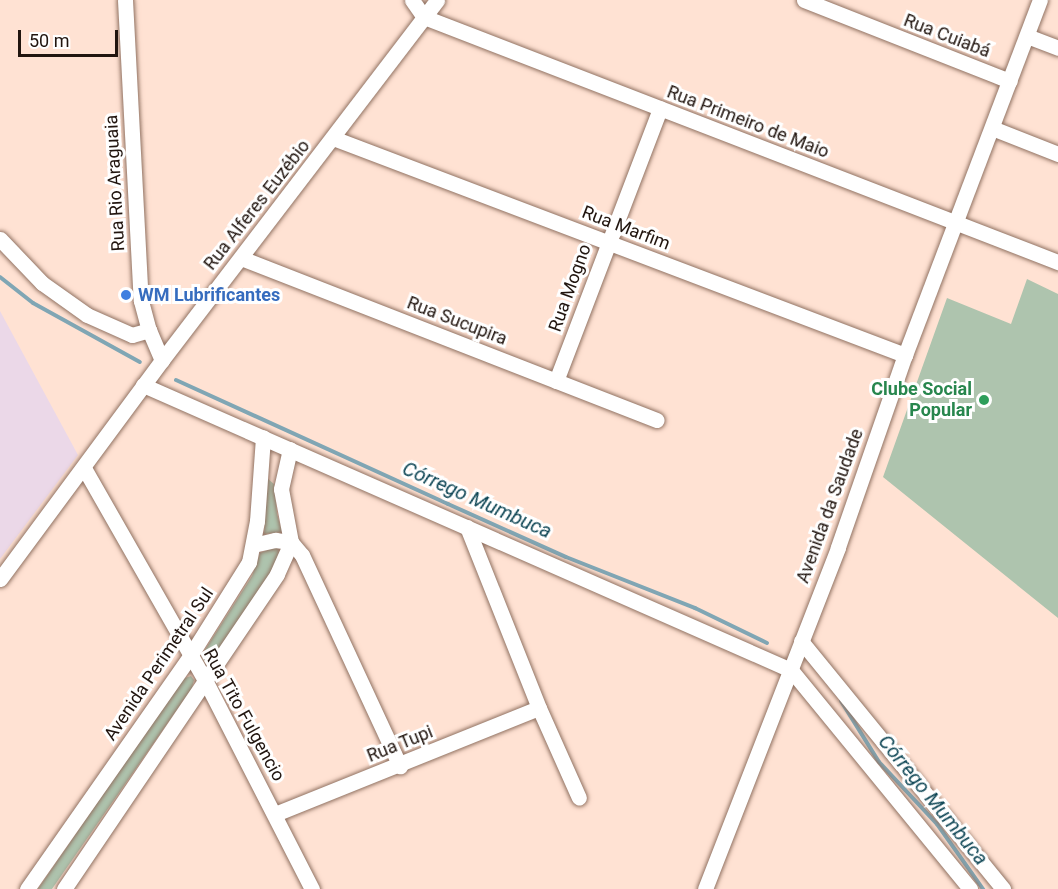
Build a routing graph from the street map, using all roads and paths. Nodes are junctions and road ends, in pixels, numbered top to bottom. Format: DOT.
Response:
graph roads {
  1 [pos="125,0"];
  2 [pos="412,0"];
  3 [pos="437,0"];
  4 [pos="804,0"];
  5 [pos="1040,0"];
  6 [pos="424,17"];
  7 [pos="1027,36"];
  8 [pos="1058,48"];
  9 [pos="1010,81"];
  10 [pos="660,108"];
  11 [pos="992,128"];
  12 [pos="333,138"];
  13 [pos="1058,154"];
  14 [pos="956,223"];
  15 [pos="0,239"];
  16 [pos="607,242"];
  17 [pos="242,258"];
  18 [pos="1058,262"];
  19 [pos="149,330"];
  20 [pos="905,355"];
  21 [pos="162,360"];
  22 [pos="556,381"];
  23 [pos="143,385"];
  24 [pos="657,420"];
  25 [pos="262,437"];
  26 [pos="290,449"];
  27 [pos="84,468"];
  28 [pos="467,527"];
  29 [pos="291,542"];
  30 [pos="253,545"];
  31 [pos="0,579"];
  32 [pos="800,644"];
  33 [pos="190,656"];
  34 [pos="792,668"];
  35 [pos="207,682"];
  36 [pos="539,708"];
  37 [pos="400,766"];
  38 [pos="579,798"];
  39 [pos="275,814"];
  40 [pos="27,889"];
  41 [pos="64,889"];
  42 [pos="312,889"];
  43 [pos="705,889"];
  44 [pos="970,889"];
  45 [pos="1003,889"];
  1 -- 19 [label="street, Rua Rio Araguaia"];
  2 -- 6 [label="street"];
  3 -- 6 [label="street, Rua Alferes Euzébio"];
  4 -- 9 [label="street, Rua Cuiabá"];
  5 -- 7 [label="street, Avenida da Saudade"];
  6 -- 10 [label="street, Rua Primeiro de Maio"];
  6 -- 12 [label="street, Rua Alferes Euzébio"];
  7 -- 8 [label="street"];
  7 -- 9 [label="street, Avenida da Saudade"];
  9 -- 11 [label="street, Avenida da Saudade"];
  10 -- 14 [label="street, Rua Primeiro de Maio"];
  10 -- 16 [label="street, Rua Mogno"];
  11 -- 13 [label="street"];
  11 -- 14 [label="street, Avenida da Saudade"];
  12 -- 16 [label="street, Rua Marfim"];
  12 -- 17 [label="street, Rua Alferes Euzébio"];
  14 -- 18 [label="street, Rua Primeiro de Maio"];
  14 -- 20 [label="street, Avenida da Saudade"];
  15 -- 19 [label="street"];
  16 -- 20 [label="street, Rua Marfim"];
  16 -- 22 [label="street, Rua Mogno"];
  17 -- 21 [label="street, Rua Alferes Euzébio"];
  17 -- 22 [label="street, Rua Sucupira"];
  19 -- 21 [label="street, Rua Rio Araguaia"];
  20 -- 32 [label="street, Avenida da Saudade"];
  21 -- 23 [label="street, Rua Alferes Euzébio"];
  22 -- 24 [label="street, Rua Sucupira"];
  23 -- 25 [label="street"];
  23 -- 27 [label="street, Rua Alferes Euzébio"];
  25 -- 26 [label="street"];
  25 -- 30 [label="street, Avenida Perimetral Sul"];
  26 -- 28 [label="street"];
  26 -- 29 [label="street"];
  27 -- 31 [label="street, Rua Alferes Euzébio"];
  27 -- 33 [label="street, Rua Tito Fulgencio"];
  28 -- 34 [label="street"];
  28 -- 36 [label="street"];
  29 -- 30 [label="street"];
  29 -- 35 [label="street"];
  29 -- 37 [label="street"];
  30 -- 33 [label="street, Avenida Perimetral Sul"];
  32 -- 34 [label="street, Avenida da Saudade"];
  32 -- 45 [label="street"];
  33 -- 35 [label="street, Rua Tito Fulgencio"];
  33 -- 40 [label="street, Avenida Perimetral Sul"];
  34 -- 43 [label="street, Avenida da Saudade"];
  34 -- 44 [label="street"];
  35 -- 39 [label="street, Rua Tito Fulgencio"];
  35 -- 41 [label="street"];
  36 -- 37 [label="street, Rua Tupi"];
  36 -- 38 [label="street"];
  37 -- 39 [label="street, Rua Tupi"];
  39 -- 42 [label="street, Rua Tito Fulgencio"];
}
